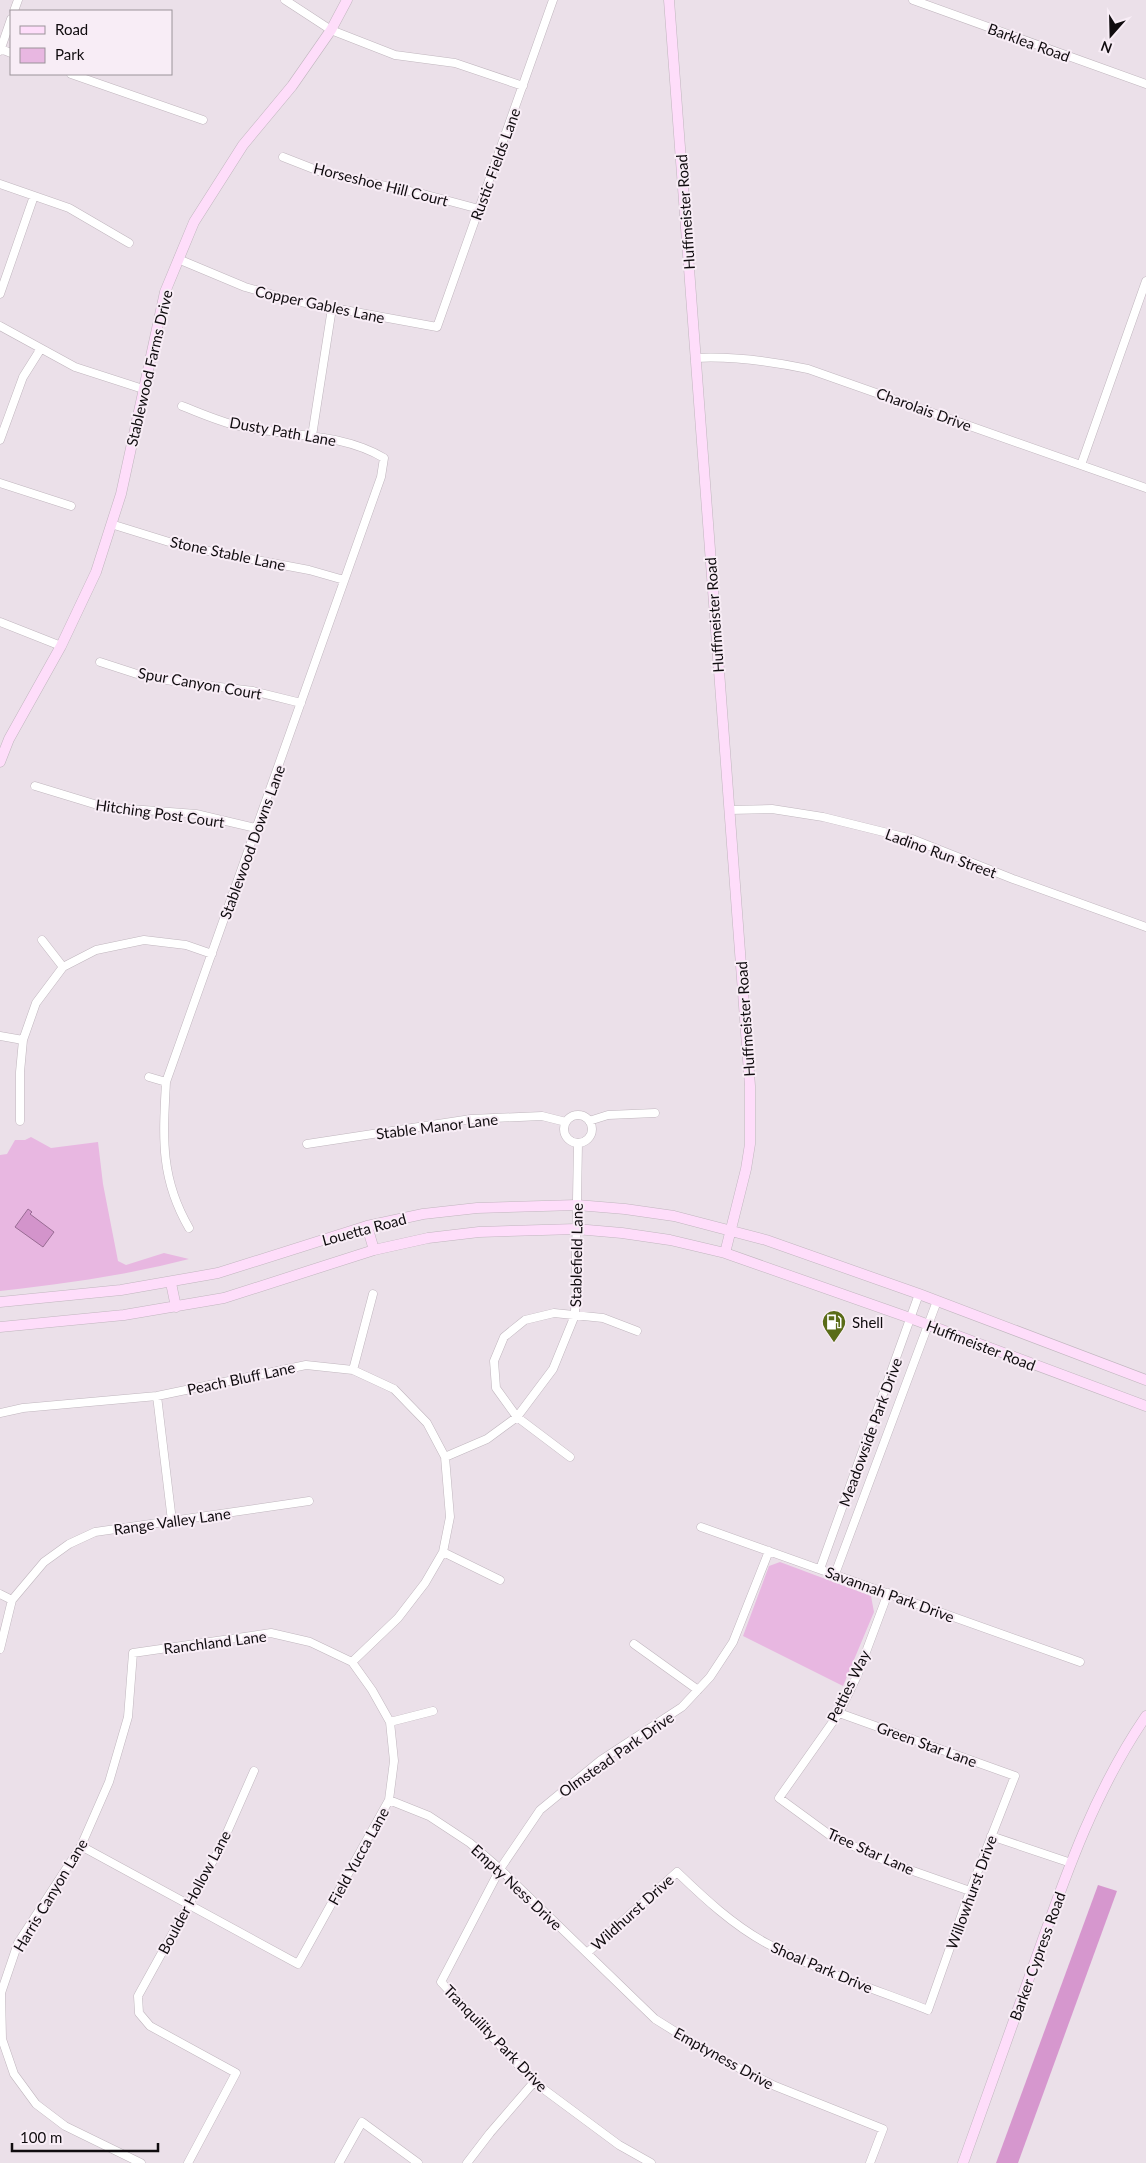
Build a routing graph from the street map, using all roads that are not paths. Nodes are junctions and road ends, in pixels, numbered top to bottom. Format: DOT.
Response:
graph roads {
  1 [pos="285,0"];
  2 [pos="347,0"];
  3 [pos="554,0"];
  4 [pos="668,0"];
  5 [pos="913,0"];
  6 [pos="10,22"];
  7 [pos="331,30"];
  8 [pos="0,50"];
  9 [pos="74,75"];
  10 [pos="1146,84"];
  11 [pos="523,86"];
  12 [pos="202,120"];
  13 [pos="283,157"];
  14 [pos="0,184"];
  15 [pos="34,196"];
  16 [pos="479,209"];
  17 [pos="129,243"];
  18 [pos="178,259"];
  19 [pos="1146,281"];
  20 [pos="0,294"];
  21 [pos="332,308"];
  22 [pos="0,326"];
  23 [pos="437,327"];
  24 [pos="40,350"];
  25 [pos="695,358"];
  26 [pos="143,389"];
  27 [pos="182,406"];
  28 [pos="312,436"];
  29 [pos="0,440"];
  30 [pos="384,458"];
  31 [pos="1081,466"];
  32 [pos="0,482"];
  33 [pos="1146,488"];
  34 [pos="71,506"];
  35 [pos="111,524"];
  36 [pos="344,580"];
  37 [pos="0,622"];
  38 [pos="60,646"];
  39 [pos="100,662"];
  40 [pos="301,703"];
  41 [pos="0,762"];
  42 [pos="35,786"];
  43 [pos="729,810"];
  44 [pos="256,828"];
  45 [pos="1146,927"];
  46 [pos="42,940"];
  47 [pos="212,954"];
  48 [pos="63,966"];
  49 [pos="0,1036"];
  50 [pos="23,1040"];
  51 [pos="149,1077"];
  52 [pos="166,1082"];
  53 [pos="655,1113"];
  54 [pos="20,1121"];
  55 [pos="589,1121"];
  56 [pos="566,1122"];
  57 [pos="578,1143"];
  58 [pos="307,1144"];
  59 [pos="577,1205"];
  60 [pos="367,1226"];
  61 [pos="189,1228"];
  62 [pos="576,1229"];
  63 [pos="732,1229"];
  64 [pos="374,1250"];
  65 [pos="725,1253"];
  66 [pos="171,1283"];
  67 [pos="374,1294"];
  68 [pos="919,1294"];
  69 [pos="936,1301"];
  70 [pos="0,1302"];
  71 [pos="176,1307"];
  72 [pos="575,1315"];
  73 [pos="910,1318"];
  74 [pos="927,1325"];
  75 [pos="0,1327"];
  76 [pos="637,1331"];
  77 [pos="353,1370"];
  78 [pos="1146,1380"];
  79 [pos="157,1396"];
  80 [pos="1146,1406"];
  81 [pos="0,1413"];
  82 [pos="517,1417"];
  83 [pos="868,1441"];
  84 [pos="883,1445"];
  85 [pos="445,1457"];
  86 [pos="570,1457"];
  87 [pos="309,1501"];
  88 [pos="172,1521"];
  89 [pos="700,1527"];
  90 [pos="769,1551"];
  91 [pos="442,1552"];
  92 [pos="820,1569"];
  93 [pos="835,1574"];
  94 [pos="500,1580"];
  95 [pos="888,1593"];
  96 [pos="0,1594"];
  97 [pos="12,1600"];
  98 [pos="634,1644"];
  99 [pos="0,1649"];
  100 [pos="133,1653"];
  101 [pos="352,1662"];
  102 [pos="1080,1662"];
  103 [pos="698,1690"];
  104 [pos="433,1711"];
  105 [pos="839,1712"];
  106 [pos="1146,1716"];
  107 [pos="390,1722"];
  108 [pos="1146,1728"];
  109 [pos="1122,1754"];
  110 [pos="254,1771"];
  111 [pos="1014,1776"];
  112 [pos="779,1798"];
  113 [pos="389,1800"];
  114 [pos="991,1836"];
  115 [pos="81,1846"];
  116 [pos="1071,1863"];
  117 [pos="500,1869"];
  118 [pos="677,1872"];
  119 [pos="970,1891"];
  120 [pos="189,1905"];
  121 [pos="587,1952"];
  122 [pos="441,1982"];
  123 [pos="1,1992"];
  124 [pos="928,2010"];
  125 [pos="534,2082"];
  126 [pos="141,2163"];
  127 [pos="188,2163"];
  128 [pos="339,2163"];
  129 [pos="418,2163"];
  130 [pos="467,2163"];
  131 [pos="651,2163"];
  132 [pos="870,2163"];
  133 [pos="963,2163"];
  1 -- 7 [label="street"];
  2 -- 7 [label="street, Stablewood Farms Drive"];
  3 -- 11 [label="street, Rustic Fields Lane"];
  4 -- 25 [label="street, Huffmeister Road"];
  5 -- 10 [label="street, Barklea Road"];
  6 -- 8 [label="street"];
  7 -- 11 [label="street"];
  7 -- 18 [label="street, Stablewood Farms Drive"];
  9 -- 12 [label="street"];
  11 -- 16 [label="street, Rustic Fields Lane"];
  13 -- 16 [label="street, Horseshoe Hill Court"];
  14 -- 15 [label="street"];
  15 -- 17 [label="street"];
  15 -- 20 [label="street"];
  16 -- 23 [label="street, Rustic Fields Lane"];
  18 -- 21 [label="street, Copper Gables Lane"];
  18 -- 26 [label="street, Stablewood Farms Drive"];
  19 -- 31 [label="street"];
  21 -- 23 [label="street, Copper Gables Lane"];
  21 -- 28 [label="street"];
  22 -- 24 [label="street"];
  24 -- 26 [label="street"];
  24 -- 29 [label="street"];
  25 -- 31 [label="street, Charolais Drive"];
  25 -- 43 [label="street, Huffmeister Road"];
  26 -- 35 [label="street, Stablewood Farms Drive"];
  27 -- 28 [label="street, Dusty Path Lane"];
  28 -- 30 [label="street, Dusty Path Lane"];
  30 -- 36 [label="street, Stablewood Downs Lane"];
  31 -- 33 [label="street, Charolais Drive"];
  32 -- 34 [label="street"];
  35 -- 36 [label="street, Stone Stable Lane"];
  35 -- 38 [label="street, Stablewood Farms Drive"];
  36 -- 40 [label="street, Stablewood Downs Lane"];
  37 -- 38 [label="street"];
  38 -- 41 [label="street, Stablewood Farms Drive"];
  39 -- 40 [label="street, Spur Canyon Court"];
  40 -- 44 [label="street, Stablewood Downs Lane"];
  42 -- 44 [label="street, Hitching Post Court"];
  43 -- 45 [label="street, Ladino Run Street"];
  43 -- 63 [label="street, Huffmeister Road"];
  44 -- 47 [label="street, Stablewood Downs Lane"];
  46 -- 48 [label="street"];
  47 -- 48 [label="street"];
  47 -- 52 [label="street, Stablewood Downs Lane"];
  48 -- 50 [label="street"];
  49 -- 50 [label="street"];
  50 -- 54 [label="street"];
  51 -- 52 [label="street"];
  52 -- 61 [label="street, Stablewood Downs Lane"];
  53 -- 55 [label="street"];
  55 -- 56 [label="street"];
  55 -- 57 [label="street"];
  56 -- 57 [label="street"];
  56 -- 58 [label="street, Stable Manor Lane"];
  57 -- 59 [label="street, Stablefield Lane"];
  59 -- 60 [label="street, Louetta Road"];
  59 -- 62 [label="street, Stablefield Lane"];
  59 -- 63 [label="street, Louetta Road"];
  60 -- 64 [label="street"];
  60 -- 66 [label="street, Louetta Road"];
  62 -- 64 [label="street, Louetta Road"];
  62 -- 65 [label="street, Louetta Road"];
  62 -- 72 [label="street, Stablefield Lane"];
  63 -- 65 [label="street, Huffmeister Road"];
  63 -- 68 [label="street, Huffmeister Road"];
  64 -- 71 [label="street, Louetta Road"];
  65 -- 73 [label="street, Huffmeister Road"];
  66 -- 70 [label="street, Louetta Road"];
  66 -- 71 [label="street"];
  67 -- 77 [label="street"];
  68 -- 69 [label="street, Huffmeister Road"];
  68 -- 73 [label="street, Meadowside Park Drive"];
  69 -- 74 [label="street, Meadowside Park Drive"];
  69 -- 78 [label="street, Huffmeister Road"];
  71 -- 75 [label="street, Louetta Road"];
  72 -- 76 [label="street"];
  72 -- 82 [label="street, Stablefield Lane"];
  72 -- 82 [label="street"];
  73 -- 74 [label="street, Huffmeister Road"];
  73 -- 83 [label="street, Meadowside Park Drive"];
  74 -- 80 [label="street, Huffmeister Road"];
  74 -- 84 [label="street, Meadowside Park Drive"];
  77 -- 79 [label="street, Peach Bluff Lane"];
  77 -- 85 [label="street, Peach Bluff Lane"];
  79 -- 81 [label="street, Peach Bluff Lane"];
  79 -- 88 [label="street"];
  82 -- 85 [label="street, Stablefield Lane"];
  82 -- 86 [label="street"];
  83 -- 84 [label="street"];
  83 -- 92 [label="street, Meadowside Park Drive"];
  84 -- 93 [label="street, Meadowside Park Drive"];
  85 -- 91 [label="street"];
  87 -- 88 [label="street, Range Valley Lane"];
  88 -- 97 [label="street, Range Valley Lane"];
  89 -- 90 [label="street, Savannah Park Drive"];
  90 -- 92 [label="street, Savannah Park Drive"];
  90 -- 103 [label="street, Olmstead Park Drive"];
  91 -- 94 [label="street"];
  91 -- 101 [label="street"];
  92 -- 93 [label="street, Savannah Park Drive"];
  93 -- 95 [label="street, Savannah Park Drive"];
  95 -- 102 [label="street, Savannah Park Drive"];
  95 -- 105 [label="street, Petties Way"];
  96 -- 97 [label="street"];
  97 -- 99 [label="street"];
  98 -- 103 [label="street"];
  100 -- 101 [label="street, Ranchland Lane"];
  100 -- 115 [label="street, Harris Canyon Lane"];
  101 -- 107 [label="street, Field Yucca Lane"];
  103 -- 117 [label="street, Olmstead Park Drive"];
  104 -- 107 [label="street"];
  105 -- 111 [label="street, Green Star Lane"];
  105 -- 112 [label="street, Petties Way"];
  106 -- 109 [label="street, Barker Cypress Road"];
  107 -- 113 [label="street, Field Yucca Lane"];
  108 -- 109 [label="street, Barker Cypress Road"];
  109 -- 116 [label="street, Barker Cypress Road"];
  110 -- 120 [label="street, Boulder Hollow Lane"];
  111 -- 114 [label="street, Willowhurst Drive"];
  112 -- 119 [label="street, Tree Star Lane"];
  113 -- 117 [label="street, Empty Ness Drive"];
  113 -- 120 [label="street, Field Yucca Lane"];
  114 -- 116 [label="street"];
  114 -- 119 [label="street, Willowhurst Drive"];
  115 -- 120 [label="street"];
  115 -- 123 [label="street, Harris Canyon Lane"];
  116 -- 133 [label="street, Barker Cypress Road"];
  117 -- 121 [label="street, Empty Ness Drive"];
  117 -- 122 [label="street, Olmstead Park Drive"];
  118 -- 121 [label="street, Wildhurst Drive"];
  118 -- 124 [label="street, Shoal Park Drive"];
  119 -- 124 [label="street, Willowhurst Drive"];
  120 -- 127 [label="street, Boulder Hollow Lane"];
  121 -- 132 [label="street, Emptyness Drive"];
  122 -- 125 [label="street, Tranquility Park Drive"];
  123 -- 126 [label="street, Harris Canyon Lane"];
  125 -- 130 [label="street"];
  125 -- 131 [label="street, Tranquility Park Drive"];
  128 -- 129 [label="street"];
}
